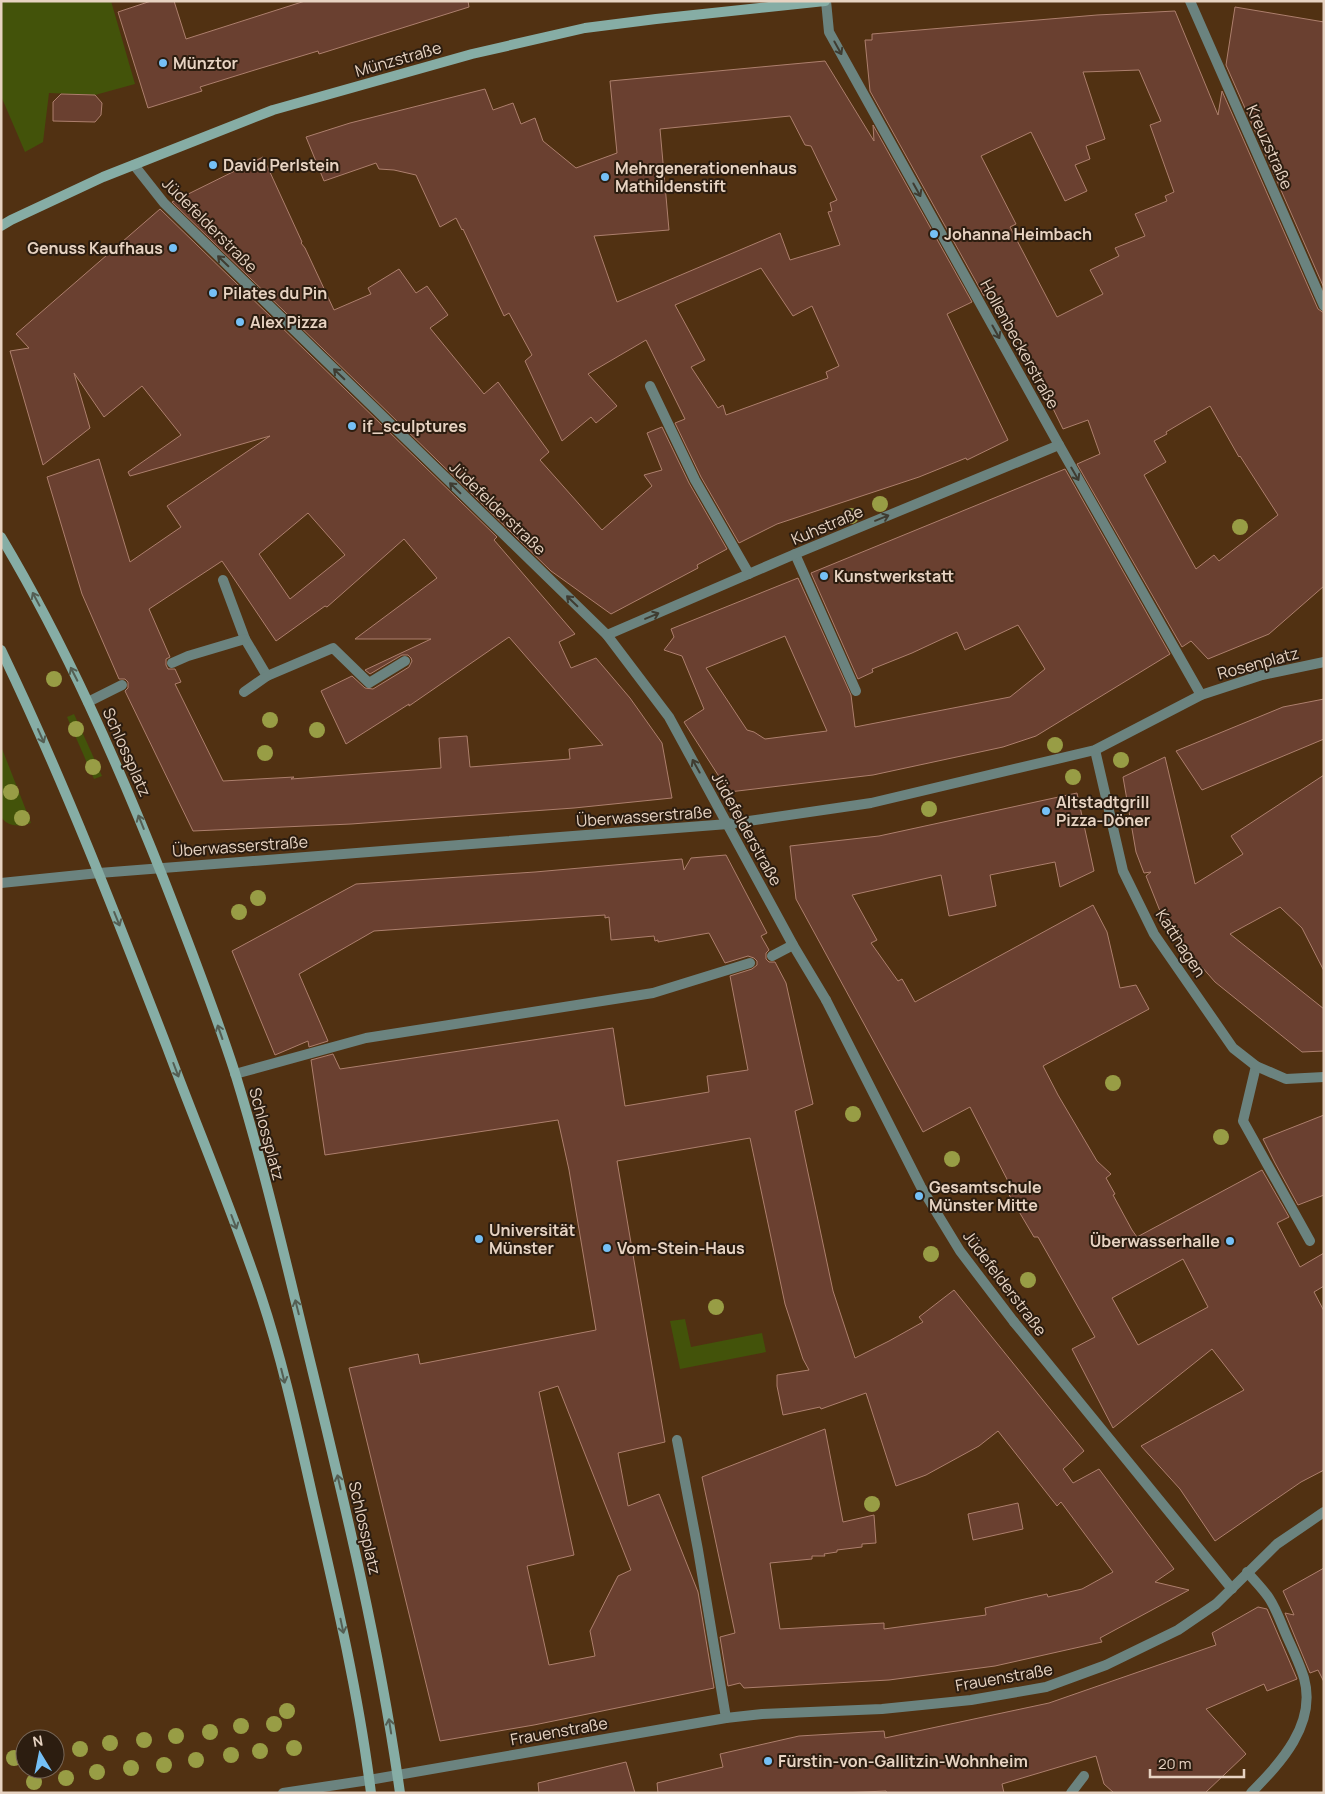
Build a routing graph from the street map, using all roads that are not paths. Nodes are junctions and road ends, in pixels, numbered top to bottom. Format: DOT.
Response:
graph roads {
  1 [pos="826,1"];
  2 [pos="1190,1"];
  3 [pos="134,165"];
  4 [pos="6,220"];
  5 [pos="1,226"];
  6 [pos="1,233"];
  7 [pos="1324,306"];
  8 [pos="650,386"];
  9 [pos="1059,446"];
  10 [pos="1,537"];
  11 [pos="795,554"];
  12 [pos="749,574"];
  13 [pos="223,580"];
  14 [pos="607,635"];
  15 [pos="245,639"];
  16 [pos="1,650"];
  17 [pos="405,661"];
  18 [pos="172,662"];
  19 [pos="1324,662"];
  20 [pos="267,676"];
  21 [pos="122,685"];
  22 [pos="856,691"];
  23 [pos="244,692"];
  24 [pos="1201,695"];
  25 [pos="88,702"];
  26 [pos="1096,750"];
  27 [pos="728,824"];
  28 [pos="159,868"];
  29 [pos="99,873"];
  30 [pos="1,883"];
  31 [pos="794,945"];
  32 [pos="772,956"];
  33 [pos="750,963"];
  34 [pos="1256,1066"];
  35 [pos="235,1074"];
  36 [pos="1324,1077"];
  37 [pos="1310,1241"];
  38 [pos="677,1440"];
  39 [pos="1324,1512"];
  40 [pos="1246,1572"];
  41 [pos="1232,1589"];
  42 [pos="726,1718"];
  43 [pos="397,1775"];
  44 [pos="1084,1776"];
  45 [pos="369,1780"];
  46 [pos="283,1793"];
  47 [pos="370,1793"];
  48 [pos="400,1793"];
  49 [pos="1071,1793"];
  50 [pos="1251,1793"];
  1 -- 3 [label="main road, Münzstraße"];
  1 -- 9 [label="street, Hollenbeckerstraße, one-way"];
  2 -- 7 [label="street, Kreuzstraße"];
  3 -- 4 [label="main road, Münzstraße"];
  14 -- 3 [label="street, Jüdefelderstraße, one-way"];
  4 -- 5 [label="main road, Münzstraße"];
  4 -- 6 [label="main road"];
  8 -- 12 [label="street"];
  11 -- 9 [label="street, Kuhstraße, one-way"];
  9 -- 24 [label="street, Hollenbeckerstraße, one-way"];
  25 -- 10 [label="main road, Schlossplatz, one-way"];
  11 -- 12 [label="street, Kuhstraße"];
  11 -- 22 [label="street"];
  14 -- 12 [label="street, Kuhstraße, one-way"];
  13 -- 15 [label="street"];
  27 -- 14 [label="street, Jüdefelderstraße, one-way"];
  15 -- 18 [label="street"];
  15 -- 20 [label="street"];
  16 -- 29 [label="main road, one-way"];
  17 -- 20 [label="street"];
  19 -- 24 [label="street, Rosenplatz"];
  20 -- 23 [label="street"];
  21 -- 25 [label="street"];
  24 -- 26 [label="street, Überwasserstraße"];
  28 -- 25 [label="main road, Schlossplatz, one-way"];
  26 -- 27 [label="street, Überwasserstraße"];
  26 -- 34 [label="street, Katthagen"];
  27 -- 28 [label="street, Überwasserstraße"];
  27 -- 31 [label="street, Jüdefelderstraße"];
  28 -- 29 [label="street, Überwasserstraße"];
  35 -- 28 [label="main road, Schlossplatz, one-way"];
  29 -- 30 [label="street"];
  29 -- 45 [label="main road, one-way"];
  31 -- 32 [label="street"];
  31 -- 41 [label="street, Jüdefelderstraße"];
  33 -- 35 [label="street"];
  34 -- 36 [label="street, Katthagen"];
  34 -- 37 [label="street"];
  43 -- 35 [label="main road, Schlossplatz, one-way"];
  38 -- 42 [label="street"];
  39 -- 40 [label="street, Frauenstraße"];
  40 -- 41 [label="street, Frauenstraße"];
  40 -- 50 [label="street"];
  41 -- 42 [label="street, Frauenstraße"];
  42 -- 43 [label="street, Frauenstraße"];
  43 -- 45 [label="street"];
  43 -- 48 [label="main road, Schlossplatz"];
  44 -- 49 [label="street"];
  45 -- 46 [label="street"];
  45 -- 47 [label="main road"];
}
